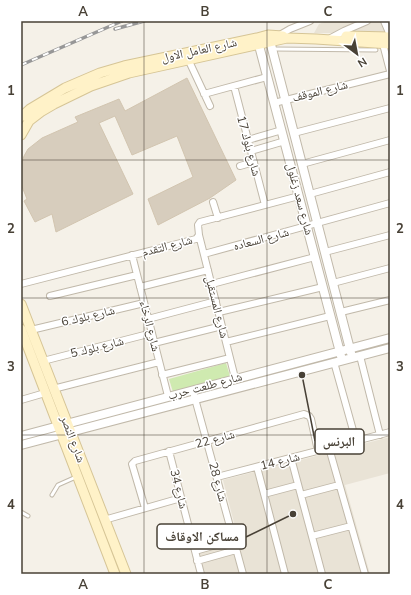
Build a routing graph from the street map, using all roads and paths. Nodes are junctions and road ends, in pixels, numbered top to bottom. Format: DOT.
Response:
graph roads {
  1 [pos="310,21"];
  2 [pos="367,21"];
  3 [pos="384,21"];
  4 [pos="389,32"];
  5 [pos="278,36"];
  6 [pos="331,38"];
  7 [pos="258,41"];
  8 [pos="270,42"];
  9 [pos="386,44"];
  10 [pos="376,50"];
  11 [pos="188,59"];
  12 [pos="390,71"];
  13 [pos="390,74"];
  14 [pos="267,77"];
  15 [pos="234,86"];
  16 [pos="204,94"];
  17 [pos="285,100"];
  18 [pos="274,103"];
  19 [pos="210,106"];
  20 [pos="390,108"];
  21 [pos="23,118"];
  22 [pos="282,130"];
  23 [pos="294,133"];
  24 [pos="21,135"];
  25 [pos="248,140"];
  26 [pos="390,140"];
  27 [pos="285,141"];
  28 [pos="251,151"];
  29 [pos="254,162"];
  30 [pos="302,164"];
  31 [pos="240,166"];
  32 [pos="390,172"];
  33 [pos="310,194"];
  34 [pos="299,196"];
  35 [pos="213,202"];
  36 [pos="390,203"];
  37 [pos="265,205"];
  38 [pos="218,218"];
  39 [pos="318,223"];
  40 [pos="307,227"];
  41 [pos="199,235"];
  42 [pos="390,235"];
  43 [pos="325,252"];
  44 [pos="204,254"];
  45 [pos="132,256"];
  46 [pos="315,257"];
  47 [pos="390,268"];
  48 [pos="208,270"];
  49 [pos="137,275"];
  50 [pos="333,283"];
  51 [pos="21,284"];
  52 [pos="212,284"];
  53 [pos="140,287"];
  54 [pos="323,287"];
  55 [pos="50,296"];
  56 [pos="390,300"];
  57 [pos="216,301"];
  58 [pos="144,303"];
  59 [pos="21,304"];
  60 [pos="219,312"];
  61 [pos="340,312"];
  62 [pos="330,316"];
  63 [pos="148,318"];
  64 [pos="222,326"];
  65 [pos="31,330"];
  66 [pos="152,333"];
  67 [pos="22,334"];
  68 [pos="390,338"];
  69 [pos="226,342"];
  70 [pos="154,343"];
  71 [pos="350,348"];
  72 [pos="390,348"];
  73 [pos="339,351"];
  74 [pos="356,357"];
  75 [pos="230,358"];
  76 [pos="43,361"];
  77 [pos="338,361"];
  78 [pos="159,362"];
  79 [pos="162,375"];
  80 [pos="235,378"];
  81 [pos="193,390"];
  82 [pos="49,391"];
  83 [pos="168,396"];
  84 [pos="196,399"];
  85 [pos="21,400"];
  86 [pos="64,429"];
  87 [pos="390,432"];
  88 [pos="380,435"];
  89 [pos="21,436"];
  90 [pos="207,441"];
  91 [pos="356,441"];
  92 [pos="21,445"];
  93 [pos="329,448"];
  94 [pos="169,451"];
  95 [pos="318,451"];
  96 [pos="291,458"];
  97 [pos="257,467"];
  98 [pos="78,477"];
  99 [pos="217,477"];
  100 [pos="298,485"];
  101 [pos="339,485"];
  102 [pos="264,494"];
  103 [pos="301,494"];
  104 [pos="52,495"];
  105 [pos="181,498"];
  106 [pos="145,508"];
  107 [pos="21,512"];
  108 [pos="28,516"];
  109 [pos="104,520"];
  110 [pos="351,526"];
  111 [pos="312,536"];
  112 [pos="234,540"];
  113 [pos="236,550"];
  114 [pos="195,551"];
  115 [pos="197,561"];
  116 [pos="122,563"];
  117 [pos="114,570"];
  118 [pos="126,574"];
  119 [pos="201,574"];
  120 [pos="243,574"];
  121 [pos="284,574"];
  122 [pos="322,574"];
  123 [pos="365,574"];
  1 -- 5 [label="street"];
  2 -- 6 [label="street"];
  3 -- 4 [label="street"];
  4 -- 6 [label="main road, شارع العامل الاول"];
  5 -- 6 [label="main road, شارع العامل الاول"];
  5 -- 8 [label="main road, شارع العامل الاول"];
  6 -- 8 [label="main road, شارع العامل الاول"];
  6 -- 9 [label="main road, شارع العامل الاول"];
  7 -- 8 [label="main road, شارع العامل الاول"];
  7 -- 11 [label="main road, شارع العامل الاول"];
  7 -- 14 [label="street, شارع سعد زغلول"];
  7 -- 21 [label="main road, شارع العامل الاول"];
  8 -- 10 [label="lane"];
  8 -- 17 [label="street, شارع سعد زغلول"];
  9 -- 12 [label="street"];
  11 -- 16 [label="street"];
  11 -- 21 [label="main road, شارع العامل الاول"];
  13 -- 17 [label="street, شارع الموقف"];
  14 -- 15 [label="street"];
  14 -- 18 [label="street, شارع سعد زغلول"];
  15 -- 16 [label="street"];
  15 -- 25 [label="street, شارع بلوك 17"];
  16 -- 19 [label="street"];
  17 -- 18 [label="street, شارع الموقف"];
  17 -- 23 [label="street, شارع سعد زغلول"];
  18 -- 22 [label="street, شارع سعد زغلول"];
  20 -- 23 [label="street"];
  21 -- 24 [label="main road"];
  22 -- 25 [label="street"];
  22 -- 27 [label="street, شارع سعد زغلول"];
  23 -- 30 [label="street, شارع سعد زغلول"];
  25 -- 28 [label="street, شارع بلوك 17"];
  26 -- 30 [label="street"];
  27 -- 28 [label="street"];
  27 -- 34 [label="street, شارع سعد زغلول"];
  28 -- 29 [label="street, شارع بلوك 17"];
  29 -- 31 [label="street"];
  29 -- 37 [label="street, شارع بلوك 17"];
  30 -- 33 [label="street, شارع سعد زغلول"];
  32 -- 33 [label="street"];
  33 -- 39 [label="street, شارع سعد زغلول"];
  34 -- 37 [label="street, شارع التقدم"];
  34 -- 40 [label="street, شارع سعد زغلول"];
  35 -- 38 [label="street"];
  36 -- 39 [label="street, شارع السعاده"];
  37 -- 38 [label="street, شارع التقدم"];
  38 -- 41 [label="street, شارع التقدم"];
  39 -- 40 [label="street, شارع السعاده"];
  39 -- 43 [label="street, شارع سعد زغلول"];
  40 -- 44 [label="street, شارع السعاده"];
  40 -- 46 [label="street, شارع سعد زغلول"];
  41 -- 44 [label="street, شارع المستقبل"];
  41 -- 45 [label="street, شارع التقدم"];
  42 -- 43 [label="street"];
  43 -- 50 [label="street, شارع سعد زغلول"];
  44 -- 48 [label="street, شارع المستقبل"];
  45 -- 49 [label="street, شارع الرخاء"];
  45 -- 51 [label="street, شارع التقدم"];
  46 -- 52 [label="street"];
  46 -- 54 [label="street, شارع سعد زغلول"];
  47 -- 50 [label="street"];
  48 -- 52 [label="street, شارع المستقبل"];
  48 -- 53 [label="street"];
  49 -- 53 [label="street, شارع الرخاء"];
  49 -- 55 [label="street"];
  50 -- 61 [label="street, شارع سعد زغلول"];
  52 -- 57 [label="street, شارع المستقبل"];
  53 -- 58 [label="street, شارع الرخاء"];
  54 -- 60 [label="street"];
  54 -- 62 [label="street, شارع سعد زغلول"];
  56 -- 61 [label="street"];
  57 -- 60 [label="street, شارع المستقبل"];
  57 -- 63 [label="street"];
  58 -- 63 [label="street, شارع الرخاء"];
  58 -- 65 [label="street, شارع بلوك 6"];
  59 -- 65 [label="main road, شارع النصر"];
  60 -- 64 [label="street, شارع المستقبل"];
  61 -- 71 [label="street, شارع سعد زغلول"];
  62 -- 69 [label="street"];
  62 -- 73 [label="street, شارع سعد زغلول"];
  63 -- 66 [label="street, شارع الرخاء"];
  64 -- 69 [label="street, شارع المستقبل"];
  64 -- 70 [label="street"];
  65 -- 76 [label="main road, شارع النصر"];
  66 -- 70 [label="street, شارع الرخاء"];
  66 -- 76 [label="street, شارع بلوك 5"];
  67 -- 82 [label="main road, شارع النصر"];
  68 -- 71 [label="street, شارع طلعت حرب"];
  69 -- 75 [label="street, شارع المستقبل"];
  70 -- 78 [label="street, شارع الرخاء"];
  71 -- 73 [label="street, شارع طلعت حرب"];
  71 -- 74 [label="street, شارع سعد زغلول"];
  72 -- 74 [label="street, شارع طلعت حرب"];
  73 -- 77 [label="street, شارع سعد زغلول"];
  73 -- 80 [label="street, شارع طلعت حرب"];
  74 -- 77 [label="street, شارع طلعت حرب"];
  74 -- 88 [label="street"];
  75 -- 79 [label="street"];
  75 -- 80 [label="street, شارع المستقبل"];
  76 -- 82 [label="main road, شارع النصر"];
  77 -- 84 [label="street, شارع طلعت حرب"];
  77 -- 91 [label="street"];
  78 -- 79 [label="street, شارع الرخاء"];
  78 -- 82 [label="street"];
  79 -- 83 [label="street, شارع الرخاء"];
  80 -- 81 [label="street, شارع طلعت حرب"];
  81 -- 83 [label="street, شارع طلعت حرب"];
  81 -- 84 [label="street, شارع 28"];
  82 -- 85 [label="street"];
  82 -- 86 [label="main road, شارع النصر"];
  83 -- 86 [label="street, شارع طلعت حرب"];
  84 -- 86 [label="street, شارع طلعت حرب"];
  84 -- 90 [label="street, شارع 28"];
  86 -- 89 [label="street, شارع طلعت حرب"];
  86 -- 92 [label="street, شارع طلعت حرب"];
  86 -- 98 [label="main road, شارع النصر"];
  86 -- 109 [label="main road, شارع النصر"];
  87 -- 88 [label="street, شارع 14"];
  88 -- 91 [label="street, شارع 14"];
  90 -- 94 [label="street, شارع 22"];
  90 -- 95 [label="street, شارع 22"];
  90 -- 99 [label="street, شارع 28"];
  91 -- 93 [label="street, شارع 14"];
  93 -- 95 [label="street, شارع 14"];
  93 -- 101 [label="street"];
  94 -- 105 [label="street, شارع 34"];
  94 -- 106 [label="street, شارع 22"];
  95 -- 96 [label="street, شارع 14"];
  96 -- 97 [label="street, شارع 14"];
  96 -- 100 [label="street"];
  97 -- 99 [label="street, شارع 14"];
  97 -- 102 [label="street"];
  98 -- 104 [label="lane"];
  98 -- 117 [label="main road, شارع النصر"];
  99 -- 112 [label="street, شارع 28"];
  100 -- 102 [label="street"];
  100 -- 103 [label="street"];
  101 -- 103 [label="street"];
  101 -- 110 [label="street"];
  102 -- 121 [label="street"];
  103 -- 111 [label="street"];
  105 -- 106 [label="street"];
  105 -- 114 [label="street, شارع 34"];
  106 -- 109 [label="street"];
  107 -- 108 [label="lane"];
  109 -- 116 [label="main road, شارع النصر"];
  110 -- 111 [label="street"];
  110 -- 123 [label="street"];
  111 -- 122 [label="street"];
  112 -- 113 [label="street, شارع 28"];
  112 -- 114 [label="street"];
  113 -- 115 [label="street"];
  113 -- 120 [label="street, شارع 28"];
  114 -- 115 [label="street, شارع 34"];
  115 -- 119 [label="street, شارع 34"];
  116 -- 117 [label="main road"];
  116 -- 118 [label="main road, شارع النصر"];
}
